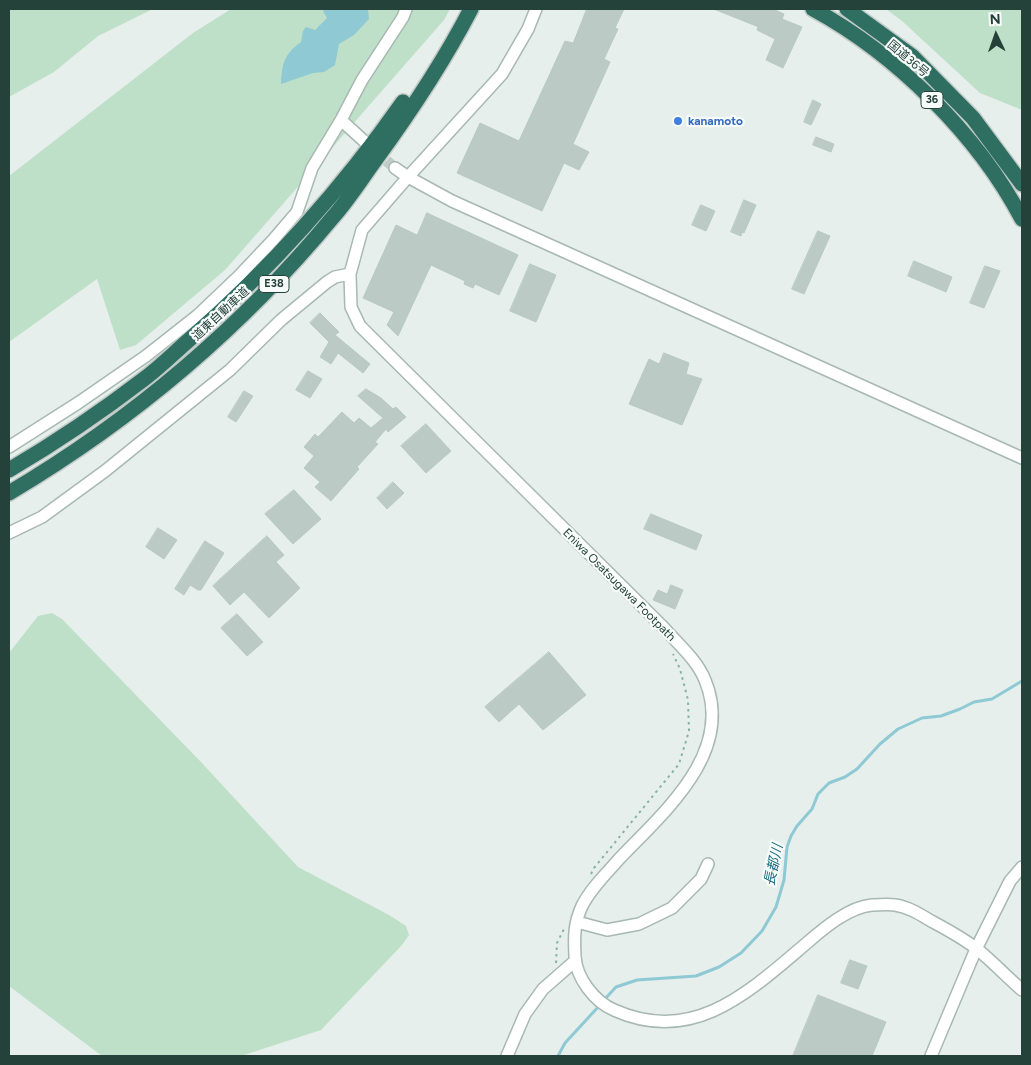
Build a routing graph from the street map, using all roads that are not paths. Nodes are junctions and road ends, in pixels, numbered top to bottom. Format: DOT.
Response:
graph roads {
  1 [pos="406,9"];
  2 [pos="464,9"];
  3 [pos="471,9"];
  4 [pos="536,9"];
  5 [pos="813,9"];
  6 [pos="847,9"];
  7 [pos="341,120"];
  8 [pos="364,141"];
  9 [pos="395,168"];
  10 [pos="408,177"];
  11 [pos="1022,184"];
  12 [pos="1022,219"];
  13 [pos="350,274"];
  14 [pos="9,446"];
  15 [pos="1022,458"];
  16 [pos="9,470"];
  17 [pos="9,493"];
  18 [pos="9,533"];
  19 [pos="708,864"];
  20 [pos="1022,867"];
  21 [pos="577,922"];
  22 [pos="976,949"];
  23 [pos="575,961"];
  24 [pos="1022,990"];
  25 [pos="507,1056"];
  26 [pos="930,1056"];
  1 -- 7 [label="street"];
  2 -- 16 [label="highway, 道東自動車道 / E38"];
  3 -- 17 [label="highway, 道東自動車道 / E38"];
  4 -- 10 [label="street"];
  5 -- 12 [label="highway, 国道36号 / 36"];
  6 -- 11 [label="highway, 国道36号 / 36"];
  7 -- 8 [label="street"];
  7 -- 14 [label="street"];
  9 -- 10 [label="street"];
  10 -- 13 [label="street"];
  10 -- 15 [label="street"];
  13 -- 18 [label="street"];
  13 -- 21 [label="street"];
  19 -- 21 [label="street"];
  20 -- 22 [label="street"];
  21 -- 23 [label="street"];
  22 -- 23 [label="street"];
  22 -- 24 [label="street"];
  22 -- 26 [label="street"];
  23 -- 25 [label="street"];
}
